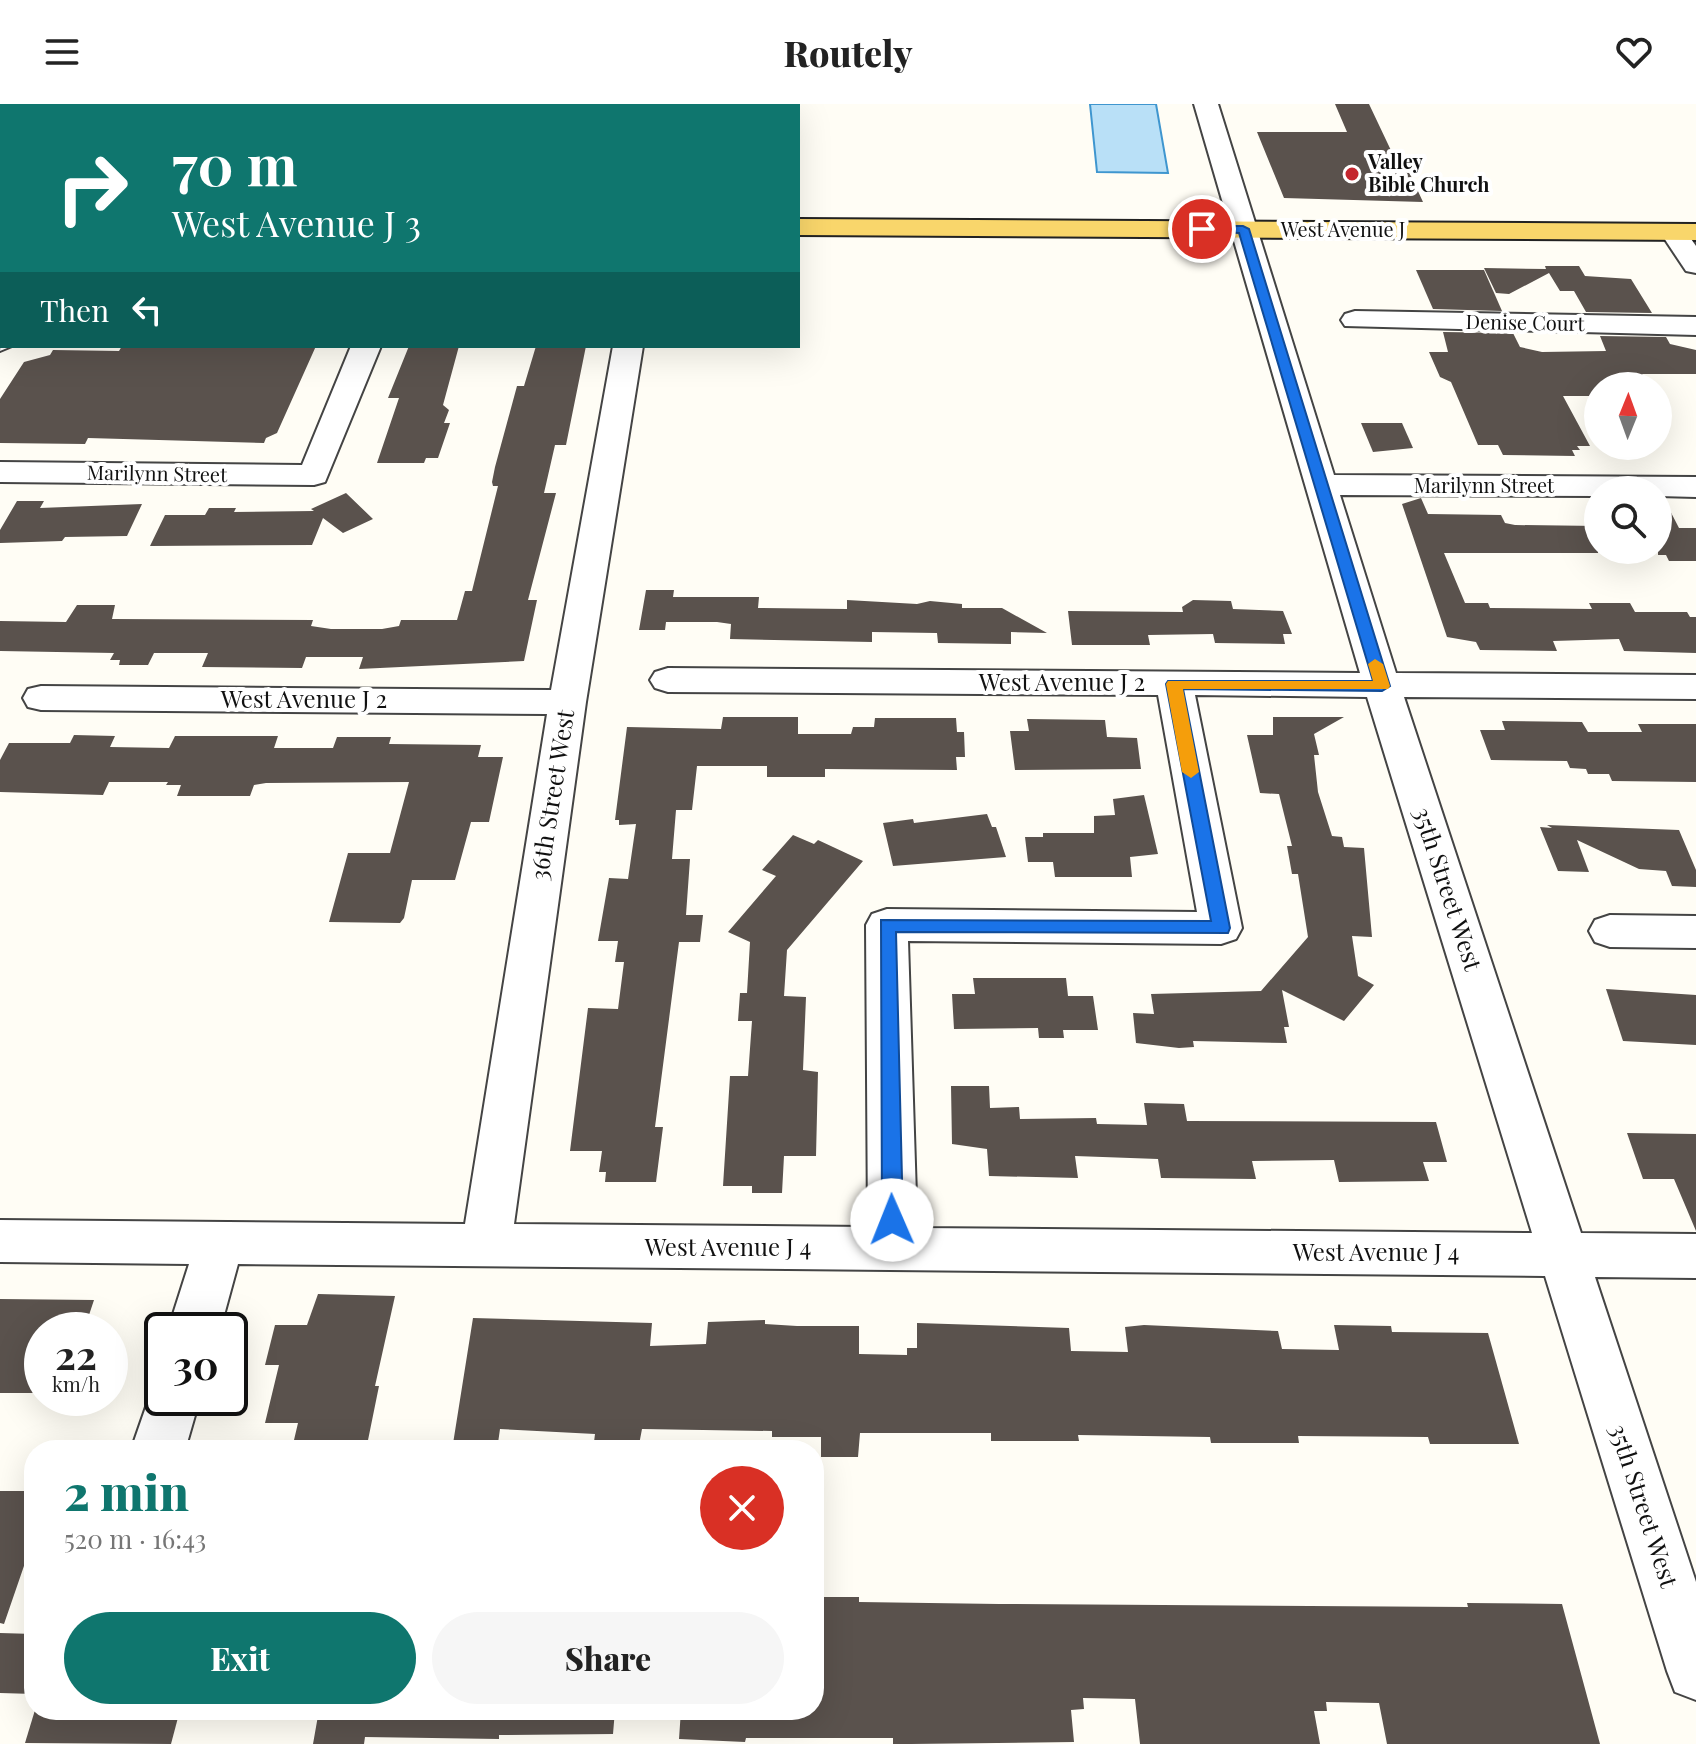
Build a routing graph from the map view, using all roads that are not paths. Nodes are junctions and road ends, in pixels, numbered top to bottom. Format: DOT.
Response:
graph roads {
  1 [pos="1206,104"];
  2 [pos="800,227"];
  3 [pos="1243,229"];
  4 [pos="1685,232"];
  5 [pos="1696,265"];
  6 [pos="1355,320"];
  7 [pos="1696,326"];
  8 [pos="365,348"];
  9 [pos="628,348"];
  10 [pos="0,472"];
  11 [pos="1320,485"];
  12 [pos="1696,487"];
  13 [pos="668,680"];
  14 [pos="1174,684"];
  15 [pos="1382,686"];
  16 [pos="1696,687"];
  17 [pos="41,698"];
  18 [pos="567,702"];
  19 [pos="1610,931"];
  20 [pos="1696,932"];
  21 [pos="0,1241"];
  22 [pos="219,1245"];
  23 [pos="486,1246"];
  24 [pos="893,1249"];
  25 [pos="1563,1255"];
  26 [pos="1696,1256"];
  27 [pos="199,1312"];
  28 [pos="168,1416"];
  29 [pos="161,1440"];
  30 [pos="1696,1671"];
  1 -- 3 [label="street, 35th Street West"];
  2 -- 3 [label="main road, West Avenue J"];
  3 -- 4 [label="main road, West Avenue J"];
  3 -- 11 [label="street, 35th Street West"];
  4 -- 5 [label="street"];
  6 -- 7 [label="street, Denise Court"];
  8 -- 10 [label="street, Marilynn Street"];
  9 -- 18 [label="street, 36th Street West"];
  11 -- 12 [label="street, Marilynn Street"];
  11 -- 15 [label="street, 35th Street West"];
  13 -- 14 [label="street, West Avenue J 2"];
  14 -- 15 [label="street, West Avenue J 2"];
  14 -- 24 [label="street"];
  15 -- 16 [label="street, West Avenue J 2"];
  15 -- 25 [label="street, 35th Street West"];
  17 -- 18 [label="street, West Avenue J 2"];
  18 -- 23 [label="street, 36th Street West"];
  19 -- 20 [label="street"];
  21 -- 22 [label="street, West Avenue J 4"];
  22 -- 23 [label="street, West Avenue J 4"];
  22 -- 27 [label="street"];
  23 -- 24 [label="street, West Avenue J 4"];
  24 -- 25 [label="street, West Avenue J 4"];
  25 -- 26 [label="street, West Avenue J 4"];
  25 -- 30 [label="street, 35th Street West"];
  28 -- 29 [label="street"];
}
